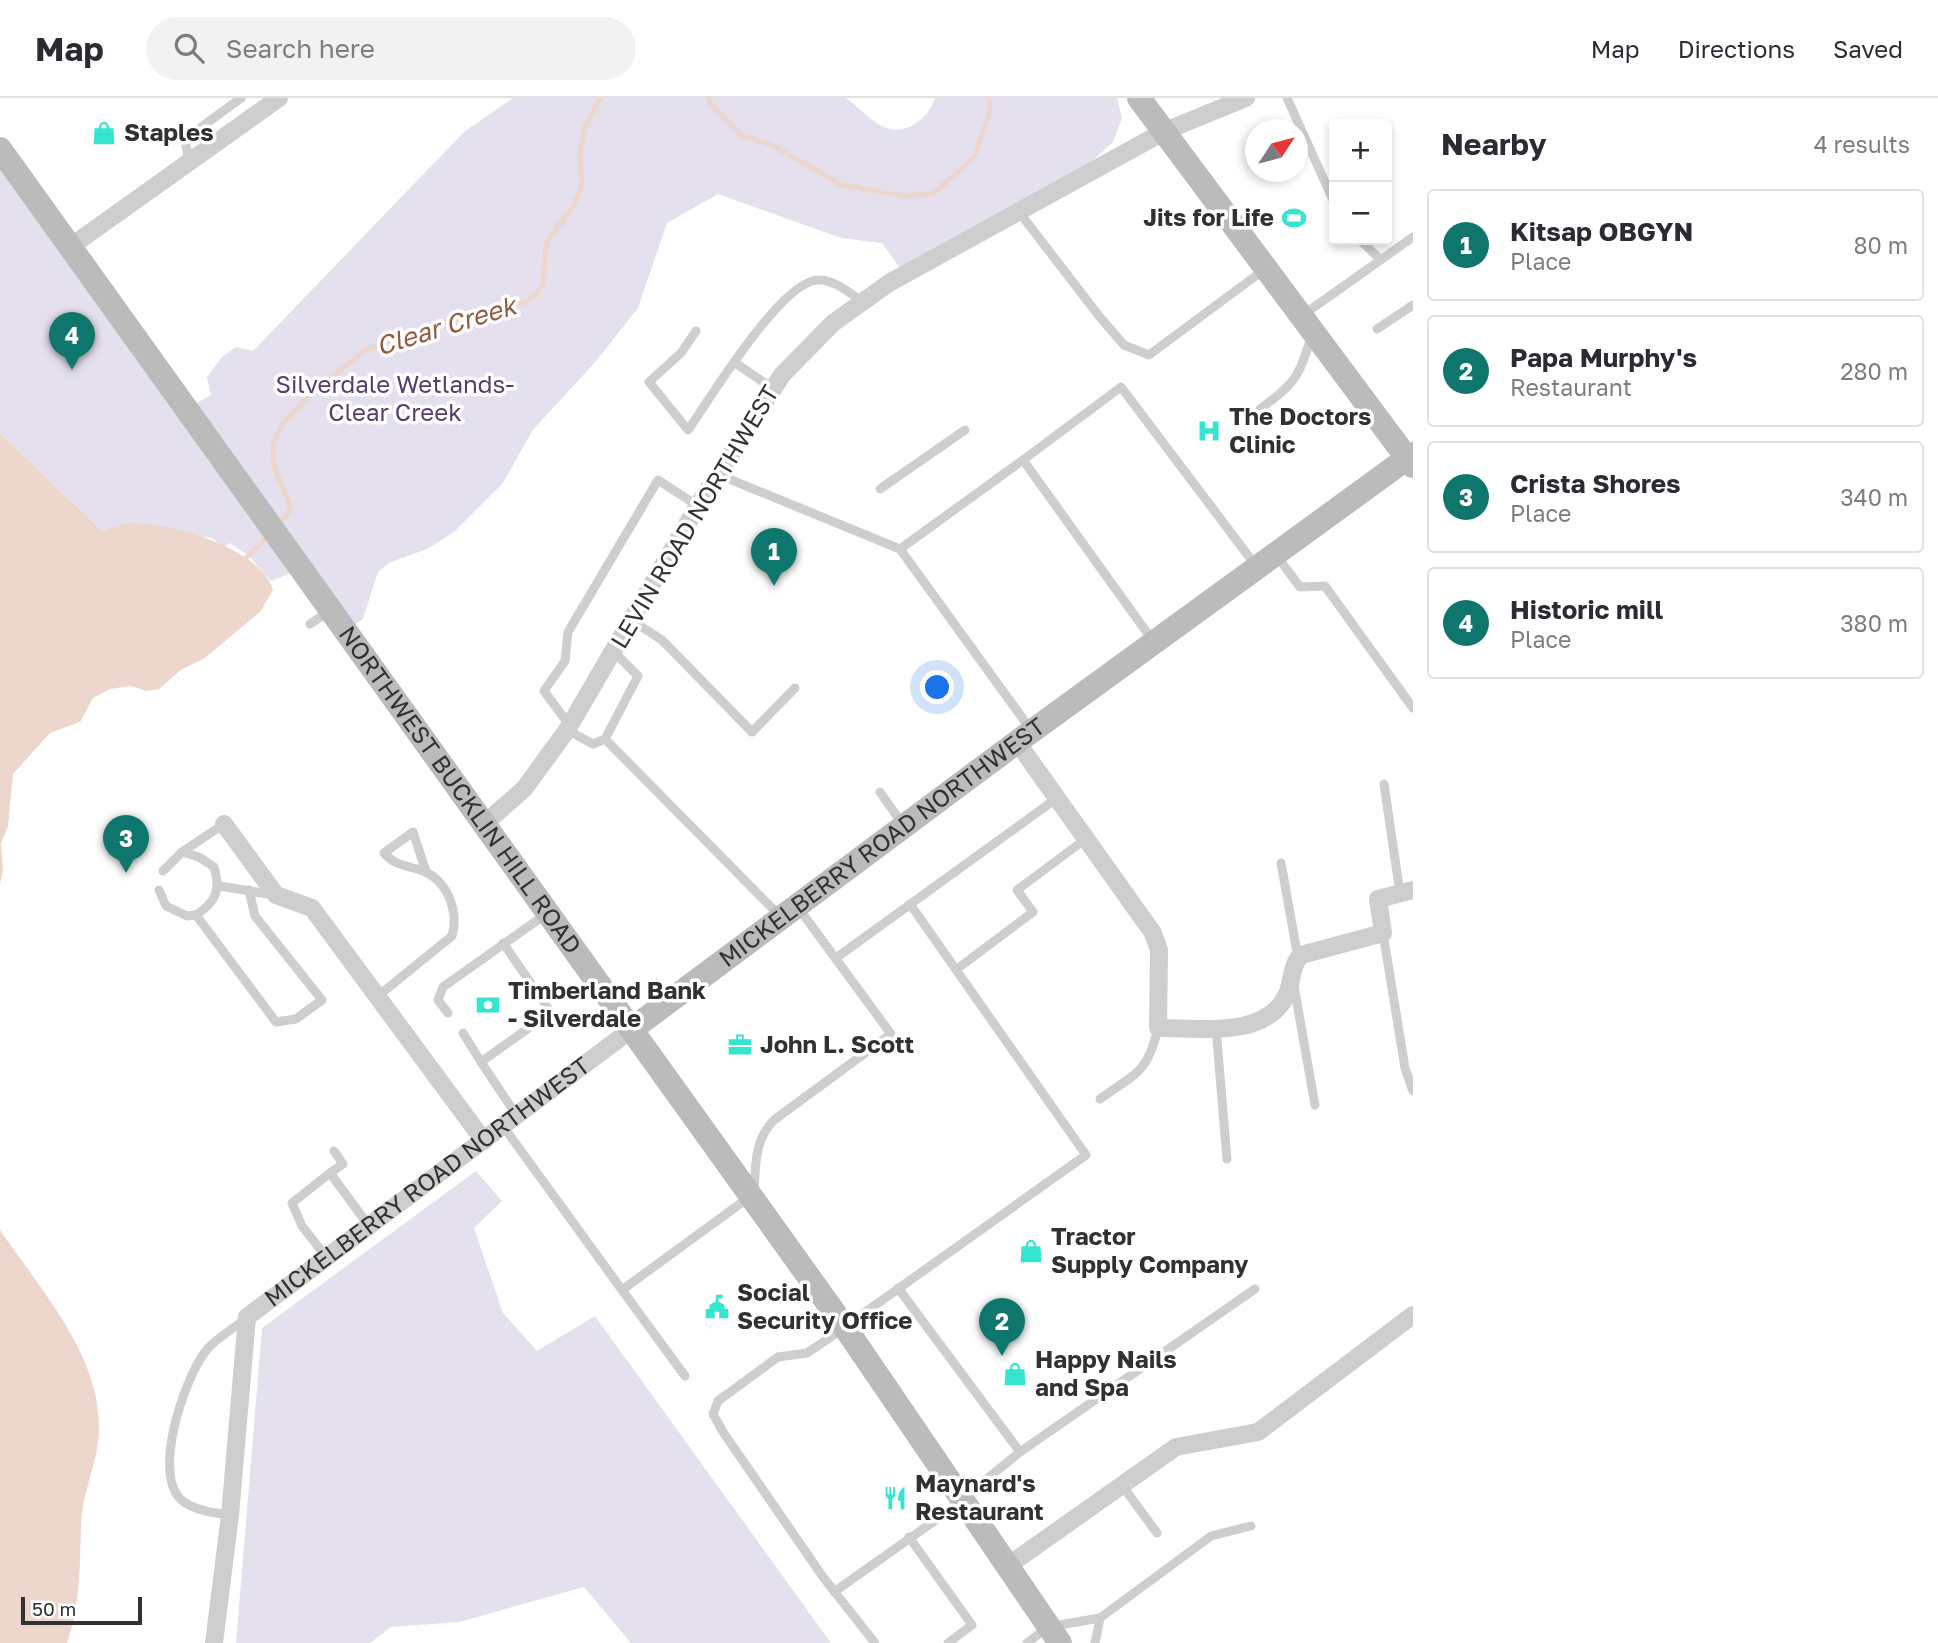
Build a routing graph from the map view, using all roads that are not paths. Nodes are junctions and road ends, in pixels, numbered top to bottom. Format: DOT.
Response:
graph roads {
  1 [pos="241,98"];
  2 [pos="278,98"];
  3 [pos="1139,98"];
  4 [pos="1246,98"];
  5 [pos="1287,98"];
  6 [pos="1165,131"];
  7 [pos="0,149"];
  8 [pos="189,162"];
  9 [pos="1329,191"];
  10 [pos="1019,212"];
  11 [pos="1413,237"];
  12 [pos="1366,245"];
  13 [pos="70,247"];
  14 [pos="1380,258"];
  15 [pos="1266,268"];
  16 [pos="862,300"];
  17 [pos="1413,305"];
  18 [pos="1308,323"];
  19 [pos="1377,329"];
  20 [pos="696,331"];
  21 [pos="734,362"];
  22 [pos="772,388"];
  23 [pos="1260,410"];
  24 [pos="965,430"];
  25 [pos="1411,459"];
  26 [pos="1023,460"];
  27 [pos="717,474"];
  28 [pos="880,489"];
  29 [pos="698,506"];
  30 [pos="900,549"];
  31 [pos="1266,561"];
  32 [pos="631,620"];
  33 [pos="1154,643"];
  34 [pos="613,651"];
  35 [pos="795,688"];
  36 [pos="1413,708"];
  37 [pos="569,728"];
  38 [pos="1024,737"];
  39 [pos="605,739"];
  40 [pos="1384,784"];
  41 [pos="880,792"];
  42 [pos="1057,798"];
  43 [pos="224,824"];
  44 [pos="484,824"];
  45 [pos="904,826"];
  46 [pos="1087,838"];
  47 [pos="182,852"];
  48 [pos="1281,863"];
  49 [pos="163,871"];
  50 [pos="426,872"];
  51 [pos="220,886"];
  52 [pos="159,890"];
  53 [pos="249,890"];
  54 [pos="1406,891"];
  55 [pos="275,895"];
  56 [pos="910,905"];
  57 [pos="789,912"];
  58 [pos="548,913"];
  59 [pos="196,915"];
  60 [pos="1383,933"];
  61 [pos="503,943"];
  62 [pos="836,958"];
  63 [pos="1295,965"];
  64 [pos="957,969"];
  65 [pos="378,996"];
  66 [pos="447,1013"];
  67 [pos="1216,1027"];
  68 [pos="1158,1028"];
  69 [pos="632,1029"];
  70 [pos="463,1034"];
  71 [pos="481,1062"];
  72 [pos="1413,1091"];
  73 [pos="1100,1099"];
  74 [pos="1315,1105"];
  75 [pos="510,1121"];
  76 [pos="484,1141"];
  77 [pos="334,1151"];
  78 [pos="1227,1159"];
  79 [pos="330,1173"];
  80 [pos="752,1199"];
  81 [pos="369,1226"];
  82 [pos="327,1258"];
  83 [pos="898,1289"];
  84 [pos="1255,1289"];
  85 [pos="622,1290"];
  86 [pos="1413,1315"];
  87 [pos="247,1317"];
  88 [pos="844,1326"];
  89 [pos="685,1376"];
  90 [pos="1020,1452"];
  91 [pos="1121,1484"];
  92 [pos="960,1498"];
  93 [pos="230,1515"];
  94 [pos="1251,1526"];
  95 [pos="1157,1533"];
  96 [pos="909,1537"];
  97 [pos="1006,1567"];
  98 [pos="834,1592"];
  99 [pos="1100,1618"];
  100 [pos="1054,1635"];
  101 [pos="214,1643"];
  102 [pos="875,1643"];
  103 [pos="948,1643"];
  104 [pos="1027,1643"];
  105 [pos="1095,1643"];
  1 -- 8 [label="lane"];
  2 -- 8 [label="street"];
  3 -- 6 [label="main road"];
  4 -- 6 [label="street, LEVIN ROAD NORTHWEST"];
  5 -- 9 [label="lane"];
  6 -- 10 [label="street, LEVIN ROAD NORTHWEST"];
  6 -- 15 [label="main road"];
  7 -- 13 [label="main road, NORTHWEST BUCKLIN HILL ROAD"];
  8 -- 13 [label="street"];
  10 -- 15 [label="lane"];
  10 -- 16 [label="street, LEVIN ROAD NORTHWEST"];
  11 -- 14 [label="lane"];
  12 -- 14 [label="lane"];
  13 -- 44 [label="main road, NORTHWEST BUCKLIN HILL ROAD"];
  14 -- 18 [label="lane"];
  15 -- 18 [label="main road"];
  16 -- 21 [label="lane"];
  16 -- 22 [label="street, LEVIN ROAD NORTHWEST"];
  17 -- 19 [label="lane"];
  18 -- 23 [label="lane"];
  18 -- 25 [label="main road"];
  20 -- 21 [label="lane"];
  21 -- 22 [label="lane"];
  22 -- 27 [label="street, LEVIN ROAD NORTHWEST"];
  24 -- 28 [label="lane"];
  25 -- 31 [label="main road, MICKELBERRY ROAD NORTHWEST"];
  26 -- 30 [label="lane"];
  26 -- 31 [label="lane"];
  26 -- 33 [label="lane"];
  27 -- 29 [label="street, LEVIN ROAD NORTHWEST"];
  27 -- 30 [label="lane"];
  29 -- 32 [label="street, LEVIN ROAD NORTHWEST"];
  29 -- 37 [label="lane"];
  30 -- 38 [label="lane"];
  31 -- 33 [label="main road, MICKELBERRY ROAD NORTHWEST"];
  31 -- 36 [label="lane"];
  32 -- 34 [label="street, LEVIN ROAD NORTHWEST"];
  32 -- 35 [label="lane"];
  33 -- 38 [label="main road, MICKELBERRY ROAD NORTHWEST"];
  34 -- 37 [label="street, LEVIN ROAD NORTHWEST"];
  34 -- 39 [label="lane"];
  37 -- 39 [label="lane"];
  37 -- 44 [label="street, LEVIN ROAD NORTHWEST"];
  38 -- 42 [label="street"];
  38 -- 45 [label="main road, MICKELBERRY ROAD NORTHWEST"];
  39 -- 57 [label="lane"];
  40 -- 54 [label="lane"];
  41 -- 45 [label="lane"];
  42 -- 46 [label="street"];
  42 -- 56 [label="lane"];
  43 -- 47 [label="lane"];
  43 -- 55 [label="street"];
  44 -- 58 [label="main road, NORTHWEST BUCKLIN HILL ROAD"];
  45 -- 57 [label="main road, MICKELBERRY ROAD NORTHWEST"];
  46 -- 64 [label="lane"];
  46 -- 68 [label="street"];
  47 -- 49 [label="lane"];
  47 -- 51 [label="lane"];
  48 -- 63 [label="lane"];
  50 -- 50 [label="lane"];
  50 -- 65 [label="lane"];
  51 -- 53 [label="lane"];
  51 -- 59 [label="lane"];
  52 -- 59 [label="lane"];
  53 -- 55 [label="lane"];
  53 -- 59 [label="lane"];
  54 -- 60 [label="street"];
  55 -- 65 [label="street"];
  56 -- 62 [label="lane"];
  56 -- 64 [label="lane"];
  57 -- 62 [label="lane"];
  57 -- 69 [label="main road, MICKELBERRY ROAD NORTHWEST"];
  58 -- 61 [label="lane"];
  58 -- 69 [label="main road, NORTHWEST BUCKLIN HILL ROAD"];
  60 -- 63 [label="street"];
  60 -- 72 [label="lane"];
  61 -- 66 [label="lane"];
  61 -- 71 [label="lane"];
  62 -- 80 [label="lane"];
  63 -- 67 [label="street"];
  63 -- 74 [label="lane"];
  64 -- 83 [label="lane"];
  65 -- 76 [label="street"];
  67 -- 68 [label="street"];
  67 -- 78 [label="lane"];
  68 -- 73 [label="lane"];
  69 -- 75 [label="street, MICKELBERRY ROAD NORTHWEST"];
  69 -- 80 [label="main road, NORTHWEST BUCKLIN HILL ROAD"];
  70 -- 71 [label="lane"];
  71 -- 75 [label="lane"];
  75 -- 76 [label="street, MICKELBERRY ROAD NORTHWEST"];
  75 -- 85 [label="lane"];
  76 -- 81 [label="street, MICKELBERRY ROAD NORTHWEST"];
  77 -- 79 [label="lane"];
  79 -- 81 [label="lane"];
  79 -- 82 [label="lane"];
  80 -- 85 [label="lane"];
  80 -- 88 [label="main road, NORTHWEST BUCKLIN HILL ROAD"];
  81 -- 82 [label="street, MICKELBERRY ROAD NORTHWEST"];
  82 -- 87 [label="street, MICKELBERRY ROAD NORTHWEST"];
  83 -- 88 [label="lane"];
  83 -- 90 [label="lane"];
  84 -- 90 [label="lane"];
  85 -- 89 [label="lane"];
  86 -- 91 [label="street"];
  87 -- 93 [label="street, MICKELBERRY ROAD NORTHWEST"];
  87 -- 93 [label="lane"];
  88 -- 92 [label="main road, NORTHWEST BUCKLIN HILL ROAD"];
  88 -- 98 [label="lane"];
  90 -- 92 [label="lane"];
  91 -- 95 [label="lane"];
  91 -- 97 [label="street"];
  92 -- 96 [label="lane"];
  92 -- 97 [label="main road, NORTHWEST BUCKLIN HILL ROAD"];
  93 -- 101 [label="street, MICKELBERRY ROAD NORTHWEST"];
  94 -- 99 [label="lane"];
  96 -- 98 [label="lane"];
  96 -- 103 [label="lane"];
  97 -- 100 [label="main road, NORTHWEST BUCKLIN HILL ROAD"];
  98 -- 102 [label="lane"];
  99 -- 100 [label="lane"];
  99 -- 105 [label="lane"];
  100 -- 104 [label="lane"];
}
